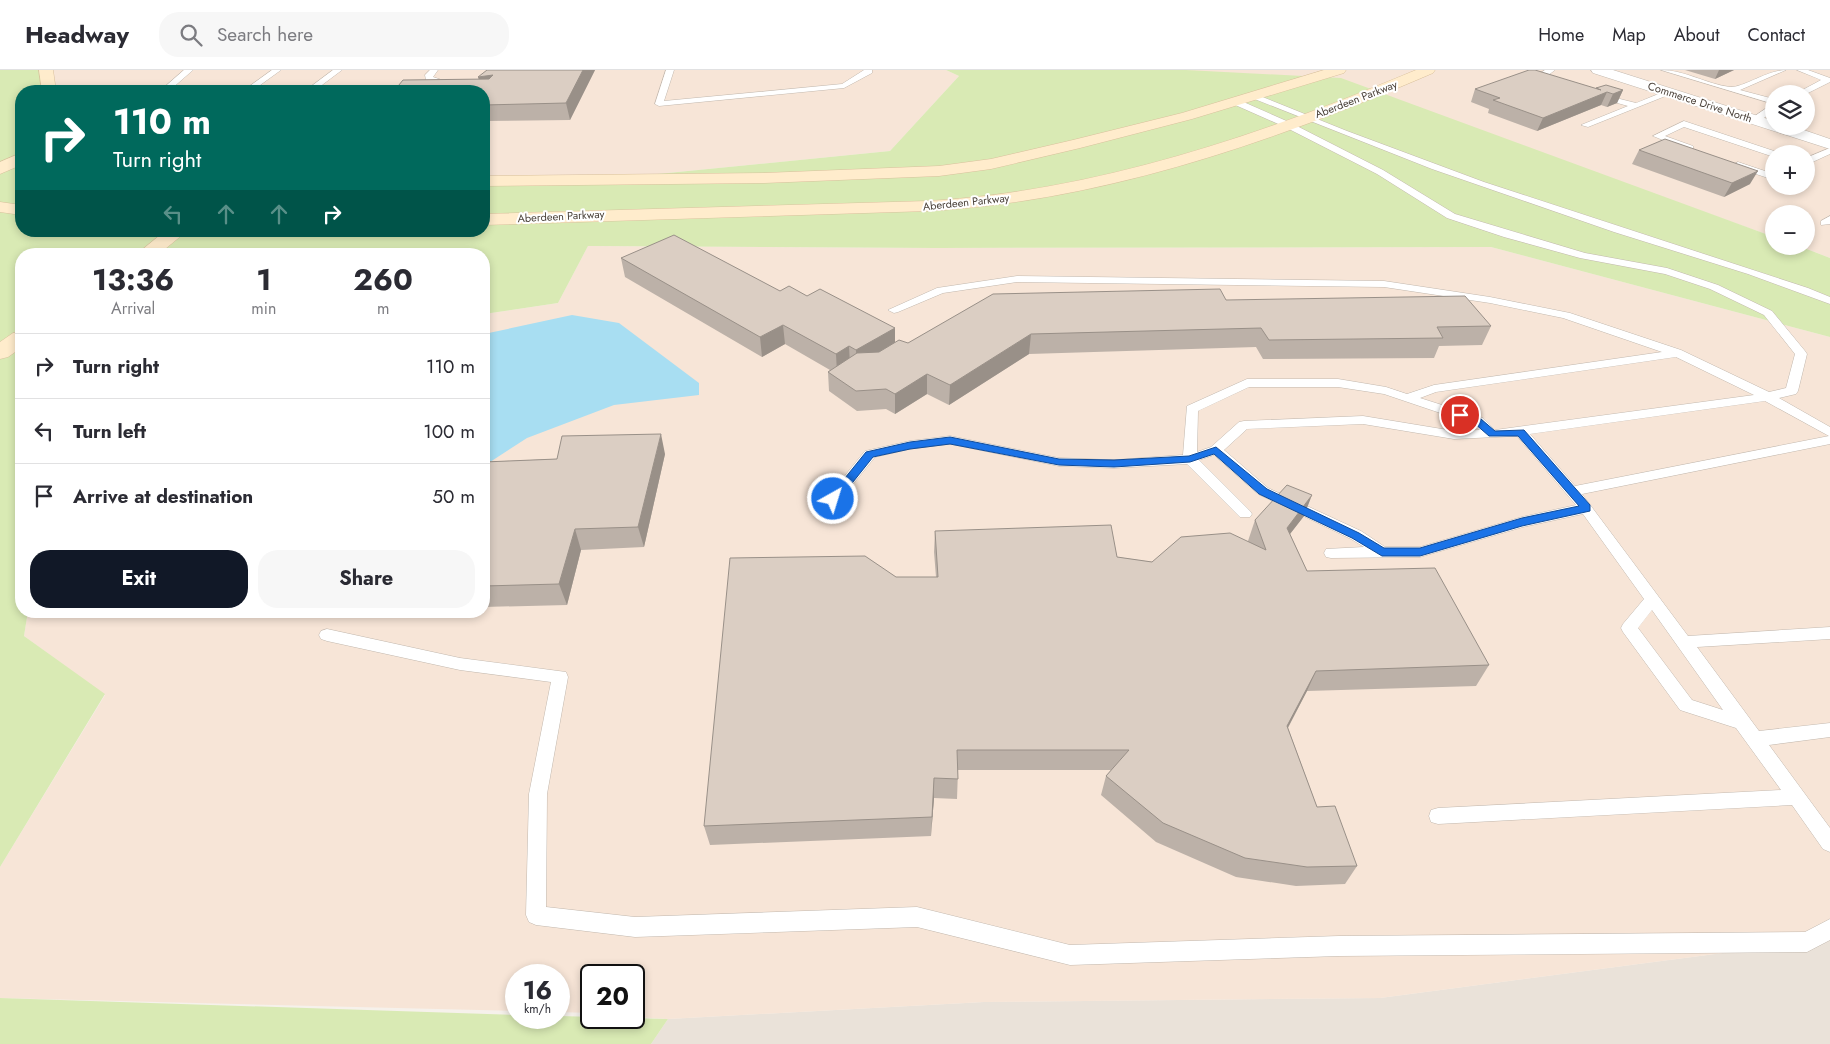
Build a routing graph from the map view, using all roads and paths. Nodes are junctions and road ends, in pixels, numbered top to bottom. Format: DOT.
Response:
graph roads {
  1 [pos="46,70"];
  2 [pos="189,70"];
  3 [pos="276,70"];
  4 [pos="338,70"];
  5 [pos="434,70"];
  6 [pos="670,70"];
  7 [pos="868,70"];
  8 [pos="1339,70"];
  9 [pos="1428,70"];
  10 [pos="1551,70"];
  11 [pos="1598,70"];
  12 [pos="1665,70"];
  13 [pos="1782,70"];
  14 [pos="1801,70"];
  15 [pos="460,83"];
  16 [pos="49,85"];
  17 [pos="171,85"];
  18 [pos="255,85"];
  19 [pos="317,85"];
  20 [pos="1567,85"];
  21 [pos="1815,86"];
  22 [pos="1732,90"];
  23 [pos="1586,91"];
  24 [pos="1669,92"];
  25 [pos="1255,96"];
  26 [pos="1765,99"];
  27 [pos="1236,102"];
  28 [pos="1634,106"];
  29 [pos="1765,113"];
  30 [pos="1305,118"];
  31 [pos="1755,120"];
  32 [pos="1765,123"];
  33 [pos="1288,125"];
  34 [pos="1585,125"];
  35 [pos="1802,135"];
  36 [pos="1830,144"];
  37 [pos="1830,150"];
  38 [pos="1765,151"];
  39 [pos="1702,152"];
  40 [pos="1815,158"];
  41 [pos="15,161"];
  42 [pos="1728,161"];
  43 [pos="0,169"];
  44 [pos="1765,174"];
  45 [pos="490,180"];
  46 [pos="0,207"];
  47 [pos="15,209"];
  48 [pos="490,220"];
  49 [pos="170,237"];
  50 [pos="154,248"];
  51 [pos="1830,302"];
  52 [pos="894,310"];
  53 [pos="15,342"];
  54 [pos="0,352"];
  55 [pos="1677,353"];
  56 [pos="1768,397"];
  57 [pos="1406,398"];
  58 [pos="1520,432"];
  59 [pos="1830,432"];
  60 [pos="1492,434"];
  61 [pos="1830,440"];
  62 [pos="1216,450"];
  63 [pos="1190,459"];
  64 [pos="1572,491"];
  65 [pos="1586,508"];
  66 [pos="821,514"];
  67 [pos="1245,514"];
  68 [pos="1382,552"];
  69 [pos="1331,553"];
  70 [pos="1652,599"];
  71 [pos="1830,634"];
  72 [pos="328,635"];
  73 [pos="1684,642"];
  74 [pos="1743,723"];
  75 [pos="1830,730"];
  76 [pos="1754,739"];
  77 [pos="1797,797"];
  78 [pos="1438,816"];
  79 [pos="1829,839"];
  80 [pos="1830,929"];
  1 -- 16 [label="street"];
  2 -- 17 [label="lane"];
  3 -- 18 [label="lane"];
  4 -- 19 [label="lane"];
  5 -- 15 [label="lane"];
  6 -- 7 [label="lane"];
  8 -- 25 [label="street"];
  9 -- 30 [label="street, Aberdeen Parkway"];
  10 -- 20 [label="lane"];
  11 -- 24 [label="street, Commerce Drive North"];
  12 -- 22 [label="lane"];
  13 -- 22 [label="lane"];
  14 -- 21 [label="lane"];
  22 -- 26 [label="lane"];
  23 -- 28 [label="lane"];
  24 -- 28 [label="lane"];
  24 -- 31 [label="street, Commerce Drive North"];
  25 -- 27 [label="street"];
  25 -- 30 [label="lane"];
  27 -- 33 [label="lane"];
  27 -- 45 [label="street"];
  28 -- 34 [label="lane"];
  29 -- 31 [label="lane"];
  30 -- 33 [label="street, Aberdeen Parkway"];
  30 -- 51 [label="lane"];
  31 -- 32 [label="street, Commerce Drive North"];
  33 -- 48 [label="street, Aberdeen Parkway"];
  33 -- 56 [label="lane"];
  35 -- 36 [label="street, Commerce Drive North"];
  37 -- 40 [label="lane"];
  38 -- 39 [label="lane"];
  41 -- 43 [label="street"];
  42 -- 44 [label="lane"];
  46 -- 47 [label="street"];
  49 -- 50 [label="street"];
  52 -- 55 [label="lane"];
  53 -- 54 [label="street"];
  55 -- 56 [label="lane"];
  55 -- 57 [label="lane"];
  56 -- 58 [label="lane"];
  56 -- 59 [label="lane"];
  57 -- 60 [label="lane"];
  57 -- 63 [label="lane"];
  58 -- 60 [label="lane"];
  58 -- 64 [label="lane"];
  60 -- 62 [label="lane"];
  61 -- 64 [label="lane"];
  62 -- 63 [label="lane"];
  62 -- 68 [label="lane"];
  63 -- 66 [label="lane"];
  63 -- 67 [label="lane"];
  64 -- 65 [label="lane"];
  65 -- 68 [label="lane"];
  65 -- 70 [label="lane"];
  68 -- 69 [label="lane"];
  70 -- 73 [label="lane"];
  70 -- 74 [label="lane"];
  71 -- 73 [label="lane"];
  72 -- 80 [label="lane"];
  73 -- 74 [label="lane"];
  74 -- 76 [label="lane"];
  75 -- 76 [label="lane"];
  76 -- 77 [label="lane"];
  77 -- 78 [label="lane"];
  77 -- 79 [label="lane"];
}
